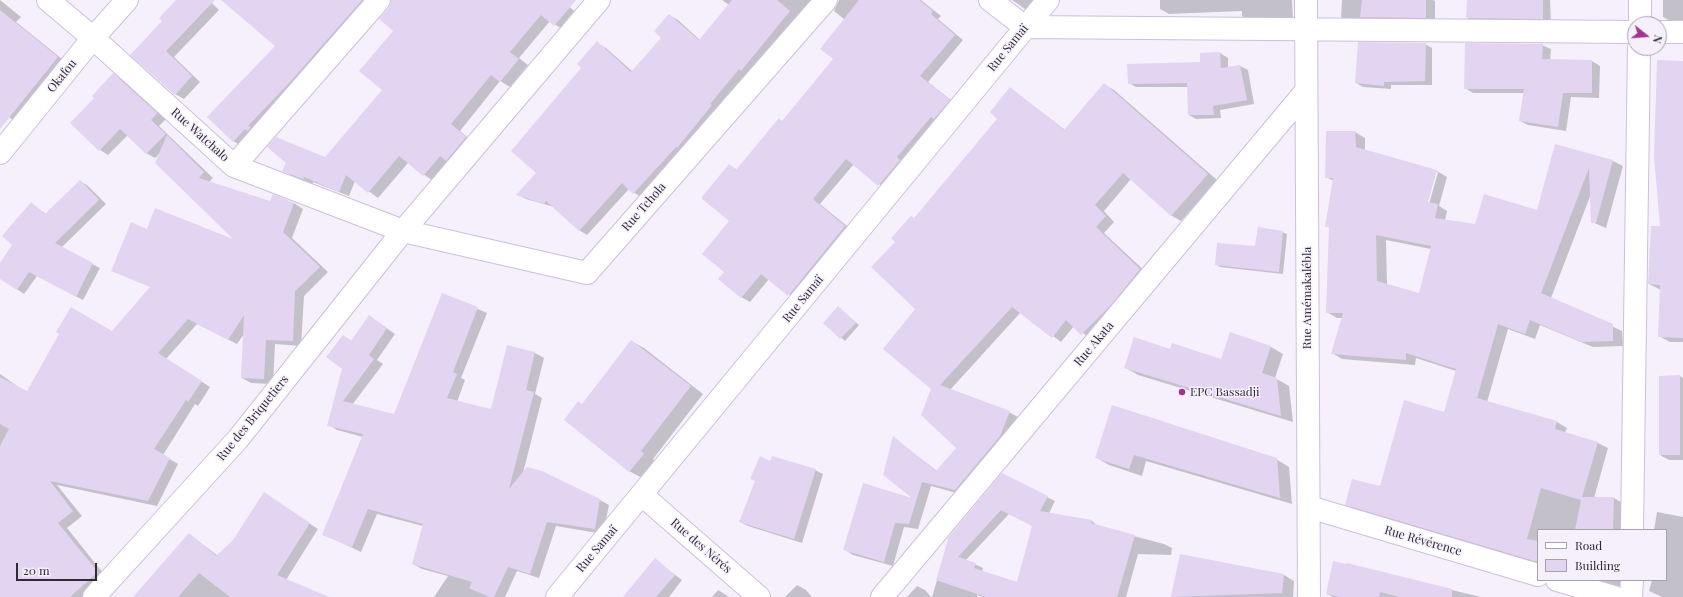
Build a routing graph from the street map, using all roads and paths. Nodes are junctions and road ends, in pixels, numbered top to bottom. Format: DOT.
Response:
graph roads {
  1 [pos="48,0"];
  2 [pos="127,0"];
  3 [pos="379,0"];
  4 [pos="599,0"];
  5 [pos="826,0"];
  6 [pos="990,0"];
  7 [pos="1048,0"];
  8 [pos="1306,0"];
  9 [pos="1640,0"];
  10 [pos="1640,16"];
  11 [pos="1026,27"];
  12 [pos="1306,29"];
  13 [pos="1627,32"];
  14 [pos="1667,32"];
  15 [pos="1683,32"];
  16 [pos="93,38"];
  17 [pos="1639,56"];
  18 [pos="1306,91"];
  19 [pos="0,153"];
  20 [pos="234,166"];
  21 [pos="403,231"];
  22 [pos="642,495"];
  23 [pos="1309,507"];
  24 [pos="1632,529"];
  25 [pos="1537,574"];
  26 [pos="1560,581"];
  27 [pos="1632,581"];
  28 [pos="97,596"];
  29 [pos="557,597"];
  30 [pos="759,597"];
  31 [pos="882,597"];
  32 [pos="1309,597"];
  33 [pos="1614,597"];
  34 [pos="1631,597"];
  1 -- 16 [label="street, Rue Watchalo"];
  2 -- 16 [label="street, Okafou"];
  3 -- 20 [label="street"];
  4 -- 21 [label="street, Rue des Briquetiers"];
  5 -- 21 [label="street, Rue Tchola"];
  6 -- 11 [label="street"];
  7 -- 11 [label="street, Rue Samaï"];
  8 -- 12 [label="street, Rue Amémakalébla"];
  9 -- 10 [label="street"];
  11 -- 12 [label="street"];
  11 -- 22 [label="street, Rue Samaï"];
  12 -- 13 [label="street"];
  12 -- 18 [label="street, Rue Amémakalébla"];
  14 -- 15 [label="street"];
  16 -- 19 [label="street, Okafou"];
  16 -- 20 [label="street, Rue Watchalo"];
  17 -- 24 [label="street"];
  18 -- 23 [label="street, Rue Amémakalébla"];
  18 -- 31 [label="street, Rue Akata"];
  20 -- 21 [label="street, Rue Watchalo"];
  21 -- 28 [label="street, Rue des Briquetiers"];
  22 -- 29 [label="street, Rue Samaï"];
  22 -- 30 [label="street, Rue des Nérés"];
  23 -- 25 [label="street, Rue Révérence"];
  23 -- 32 [label="street, Rue Amémakalébla"];
  26 -- 33 [label="street"];
  27 -- 34 [label="street"];
}
